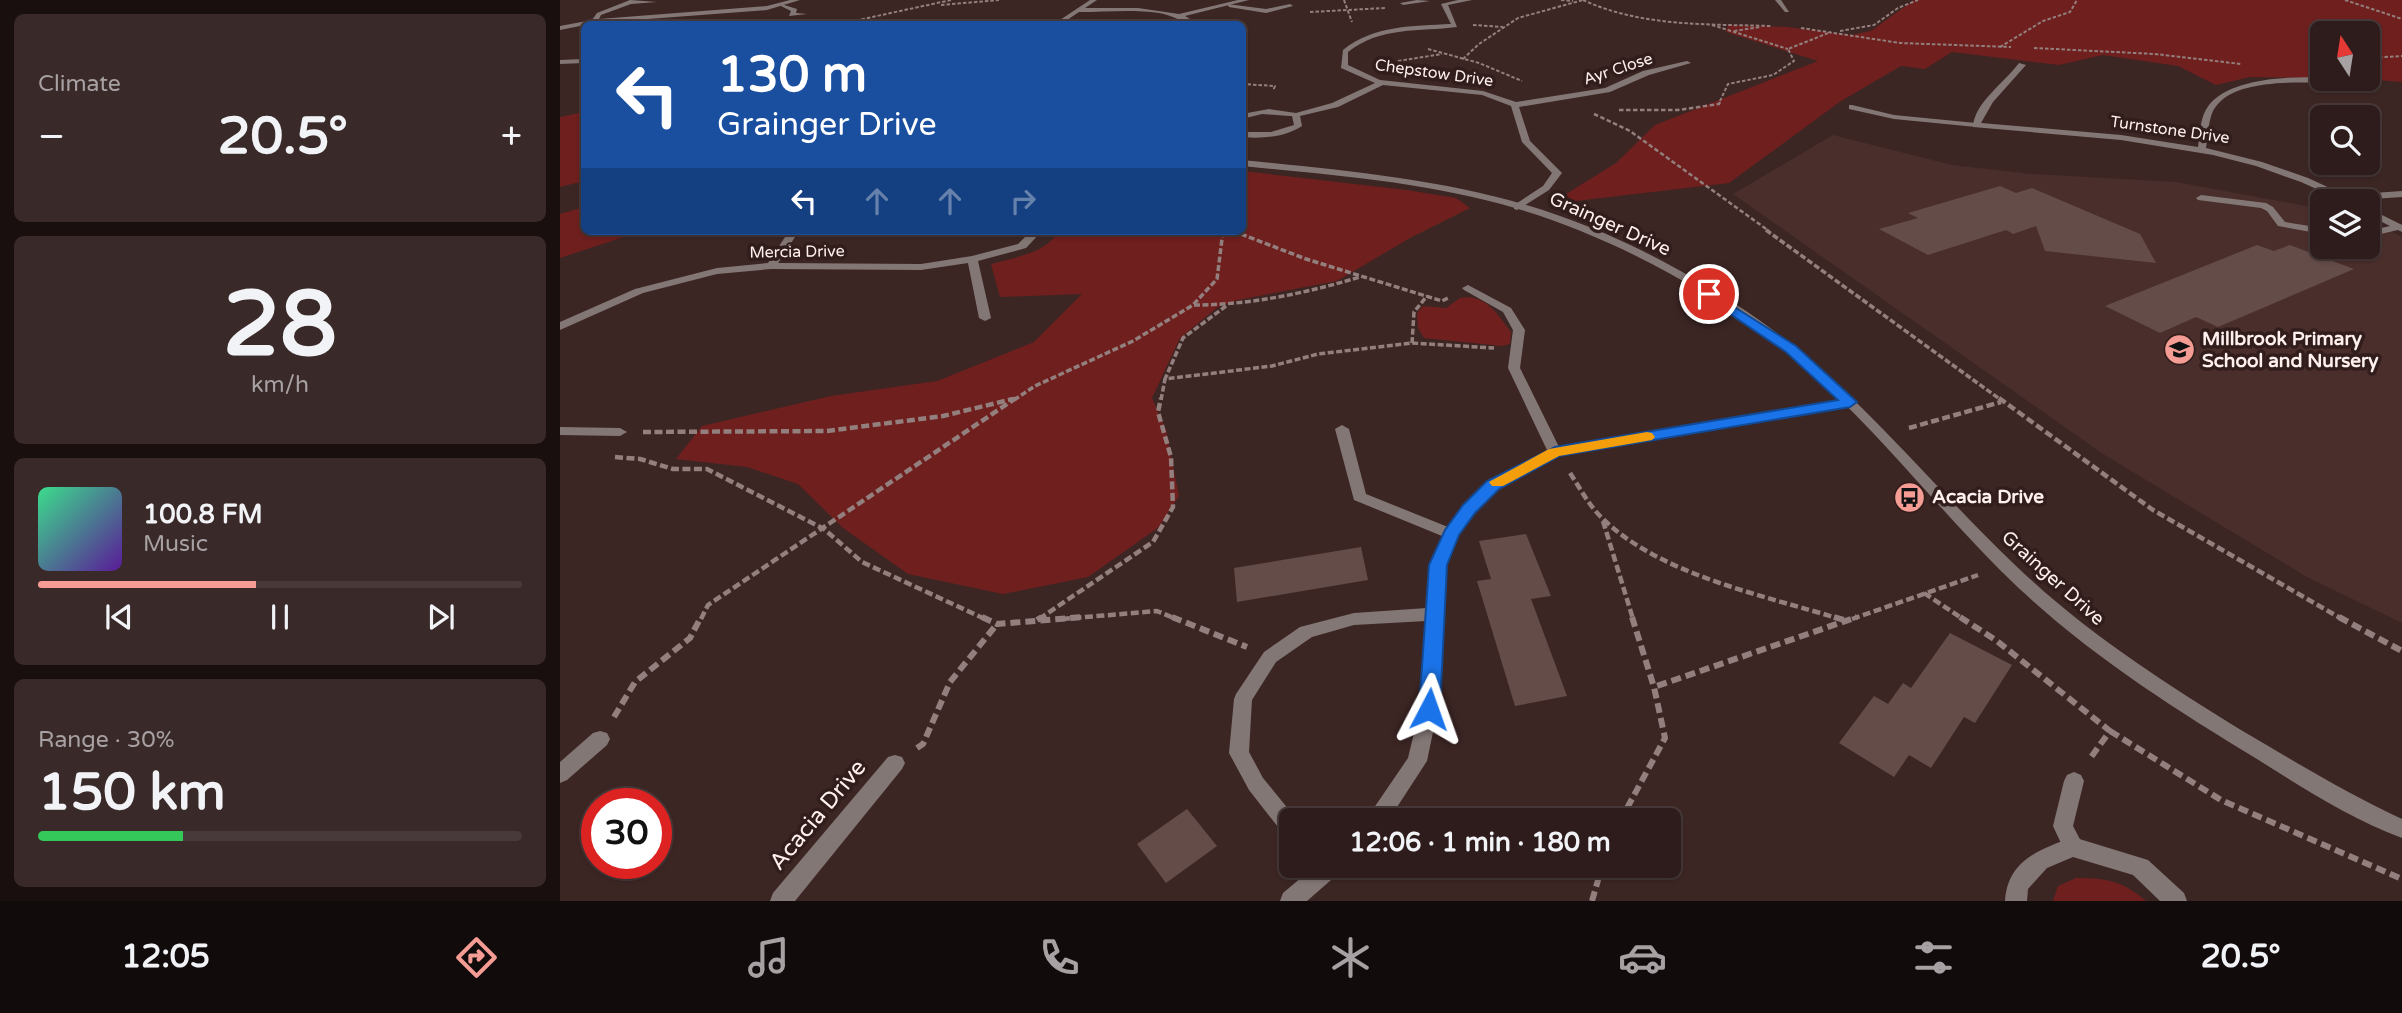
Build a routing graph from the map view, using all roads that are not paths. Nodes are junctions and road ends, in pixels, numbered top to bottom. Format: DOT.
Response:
graph roads {
  1 [pos="797,0"];
  2 [pos="1094,0"];
  3 [pos="1246,0"];
  4 [pos="1469,0"];
  5 [pos="1778,0"];
  6 [pos="633,1"];
  7 [pos="1427,1"];
  8 [pos="654,2"];
  9 [pos="1403,3"];
  10 [pos="1444,4"];
  11 [pos="783,5"];
  12 [pos="1228,5"];
  13 [pos="1288,7"];
  14 [pos="1079,10"];
  15 [pos="1787,11"];
  16 [pos="804,14"];
  17 [pos="1182,15"];
  18 [pos="595,21"];
  19 [pos="1062,21"];
  20 [pos="1190,21"];
  21 [pos="581,24"];
  22 [pos="1469,25"];
  23 [pos="1455,26"];
  24 [pos="560,29"];
  25 [pos="581,61"];
  26 [pos="560,62"];
  27 [pos="1687,63"];
  28 [pos="2022,65"];
  29 [pos="2310,82"];
  30 [pos="1381,83"];
  31 [pos="1515,105"];
  32 [pos="1852,107"];
  33 [pos="1246,115"];
  34 [pos="1296,115"];
  35 [pos="1976,125"];
  36 [pos="1246,135"];
  37 [pos="2202,148"];
  38 [pos="1246,163"];
  39 [pos="2324,189"];
  40 [pos="2402,194"];
  41 [pos="2380,196"];
  42 [pos="2202,198"];
  43 [pos="1517,207"];
  44 [pos="2380,217"];
  45 [pos="2400,228"];
  46 [pos="2310,230"];
  47 [pos="2380,232"];
  48 [pos="791,235"];
  49 [pos="1033,235"];
  50 [pos="972,259"];
  51 [pos="771,266"];
  52 [pos="1468,288"];
  53 [pos="985,318"];
  54 [pos="560,326"];
  55 [pos="1850,402"];
  56 [pos="1342,429"];
  57 [pos="560,431"];
  58 [pos="620,432"];
  59 [pos="1555,452"];
  60 [pos="1451,534"];
  61 [pos="1434,614"];
  62 [pos="600,739"];
  63 [pos="895,763"];
  64 [pos="560,774"];
  65 [pos="2074,781"];
  66 [pos="1386,808"];
  67 [pos="1279,813"];
  68 [pos="2402,829"];
  69 [pos="2073,847"];
  70 [pos="1315,878"];
  71 [pos="781,901"];
  72 [pos="1291,901"];
  73 [pos="2016,901"];
  74 [pos="2176,901"];
  1 -- 11 [label="street"];
  2 -- 14 [label="street"];
  3 -- 12 [label="street"];
  4 -- 10 [label="street"];
  5 -- 15 [label="street"];
  6 -- 8 [label="street"];
  6 -- 18 [label="street"];
  7 -- 9 [label="street"];
  7 -- 10 [label="street"];
  10 -- 23 [label="street"];
  11 -- 16 [label="street"];
  11 -- 18 [label="street"];
  12 -- 13 [label="street"];
  12 -- 17 [label="street"];
  14 -- 17 [label="street"];
  14 -- 19 [label="street"];
  17 -- 20 [label="street"];
  21 -- 24 [label="street"];
  22 -- 23 [label="street, Chepstow Drive"];
  23 -- 30 [label="street, Chepstow Drive"];
  25 -- 26 [label="street"];
  27 -- 31 [label="street, Ayr Close"];
  28 -- 35 [label="street"];
  29 -- 37 [label="street"];
  30 -- 31 [label="street, Chepstow Drive"];
  30 -- 34 [label="street"];
  31 -- 43 [label="street, Chepstow Drive"];
  32 -- 35 [label="street, Turnstone Drive"];
  33 -- 34 [label="street"];
  34 -- 36 [label="street"];
  35 -- 37 [label="street, Turnstone Drive"];
  37 -- 39 [label="street, Turnstone Drive"];
  38 -- 43 [label="street, Grainger Drive"];
  40 -- 41 [label="street"];
  42 -- 46 [label="street"];
  43 -- 55 [label="street, Grainger Drive"];
  44 -- 45 [label="street"];
  45 -- 47 [label="street"];
  48 -- 51 [label="street"];
  49 -- 50 [label="street, Mercia Drive"];
  50 -- 51 [label="street, Mercia Drive"];
  50 -- 53 [label="street"];
  51 -- 54 [label="street, Mercia Drive"];
  52 -- 59 [label="street"];
  55 -- 59 [label="street"];
  55 -- 68 [label="street, Grainger Drive"];
  56 -- 60 [label="street"];
  57 -- 58 [label="street"];
  59 -- 60 [label="street"];
  60 -- 61 [label="street"];
  61 -- 66 [label="street"];
  61 -- 67 [label="street"];
  62 -- 64 [label="street"];
  63 -- 71 [label="street, Acacia Drive"];
  65 -- 69 [label="street"];
  69 -- 73 [label="street"];
  69 -- 74 [label="street"];
  70 -- 72 [label="street"];
}
